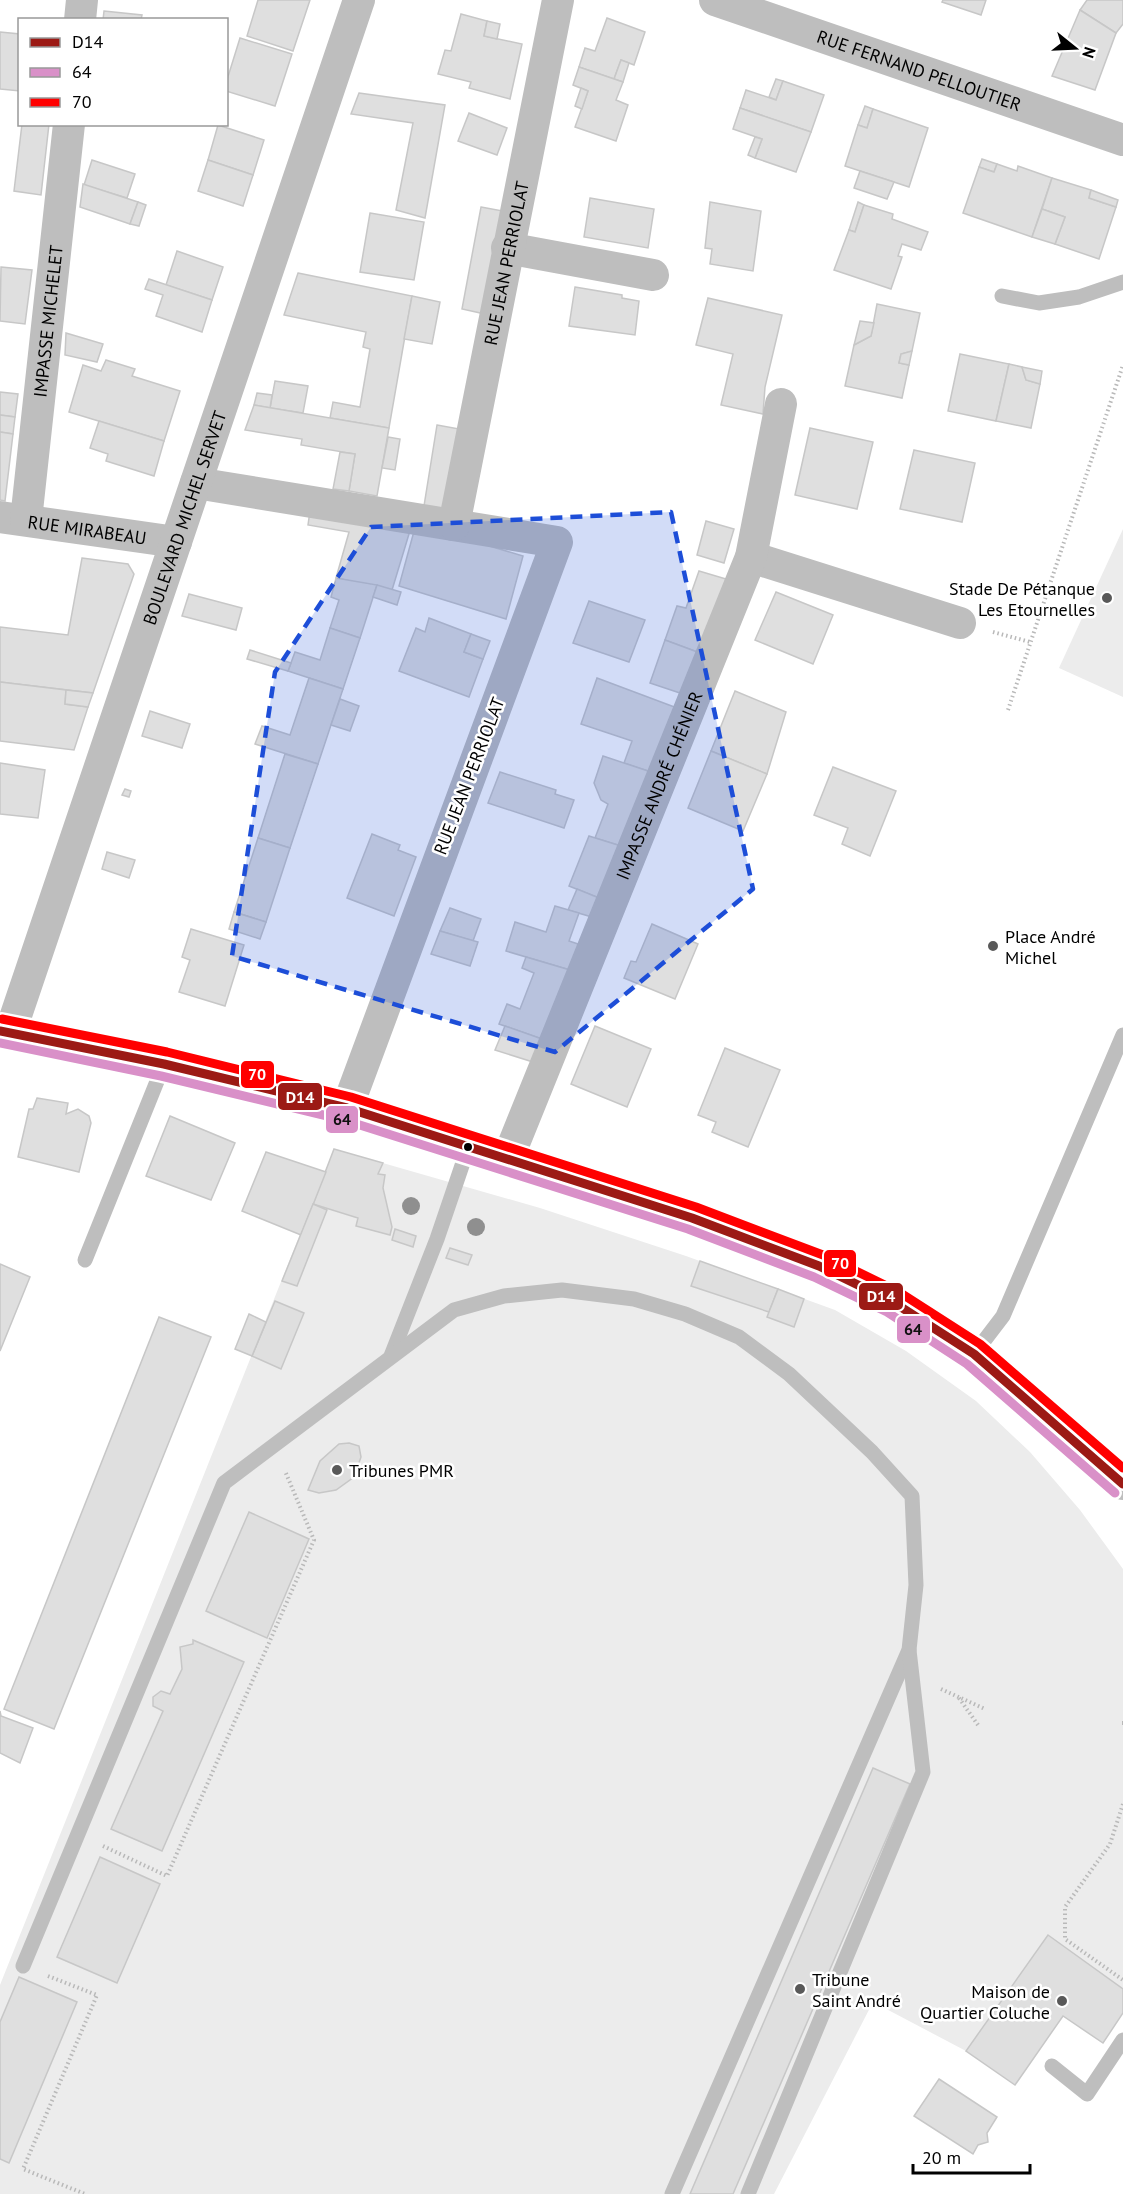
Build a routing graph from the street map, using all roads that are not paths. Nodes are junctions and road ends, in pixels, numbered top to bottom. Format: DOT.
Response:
graph roads {
  1 [pos="82,0"];
  2 [pos="359,0"];
  3 [pos="558,0"];
  4 [pos="716,0"];
  5 [pos="80,18"];
  6 [pos="69,126"];
  7 [pos="1123,140"];
  8 [pos="507,248"];
  9 [pos="653,275"];
  10 [pos="1123,282"];
  11 [pos="1002,296"];
  12 [pos="781,404"];
  13 [pos="196,483"];
  14 [pos="13,519"];
  15 [pos="454,525"];
  16 [pos="176,542"];
  17 [pos="751,557"];
  18 [pos="960,623"];
  19 [pos="5,1032"];
  20 [pos="1123,1035"];
  21 [pos="164,1064"];
  22 [pos="347,1108"];
  23 [pos="469,1145"];
  24 [pos="508,1158"];
  25 [pos="85,1260"];
  26 [pos="974,1354"];
  27 [pos="391,1356"];
  28 [pos="1123,1484"];
  29 [pos="909,1650"];
  30 [pos="23,1966"];
  31 [pos="1123,2040"];
  32 [pos="1052,2066"];
  33 [pos="672,2194"];
  34 [pos="748,2194"];
  1 -- 5 [label="street"];
  2 -- 13 [label="street, BOULEVARD MICHEL SERVET"];
  3 -- 8 [label="street, RUE JEAN PERRIOLAT"];
  4 -- 7 [label="street, RUE FERNAND PELLOUTIER"];
  6 -- 14 [label="street, IMPASSE MICHELET"];
  8 -- 9 [label="street"];
  8 -- 15 [label="street, RUE JEAN PERRIOLAT"];
  10 -- 11 [label="lane"];
  12 -- 17 [label="street, IMPASSE ANDRÉ CHÉNIER"];
  13 -- 15 [label="street, RUE JEAN PERRIOLAT"];
  13 -- 16 [label="street, BOULEVARD MICHEL SERVET"];
  14 -- 16 [label="street, RUE MIRABEAU"];
  15 -- 22 [label="street, RUE JEAN PERRIOLAT"];
  16 -- 19 [label="street, BOULEVARD MICHEL SERVET"];
  17 -- 18 [label="street"];
  17 -- 24 [label="street, IMPASSE ANDRÉ CHÉNIER"];
  19 -- 21 [label="street"];
  20 -- 26 [label="lane"];
  21 -- 22 [label="street"];
  21 -- 25 [label="lane"];
  22 -- 23 [label="street"];
  23 -- 24 [label="street"];
  23 -- 27 [label="lane"];
  24 -- 26 [label="street"];
  26 -- 28 [label="street"];
  27 -- 29 [label="lane"];
  27 -- 30 [label="lane"];
  29 -- 33 [label="lane"];
  29 -- 34 [label="lane"];
  31 -- 32 [label="lane"];
}
